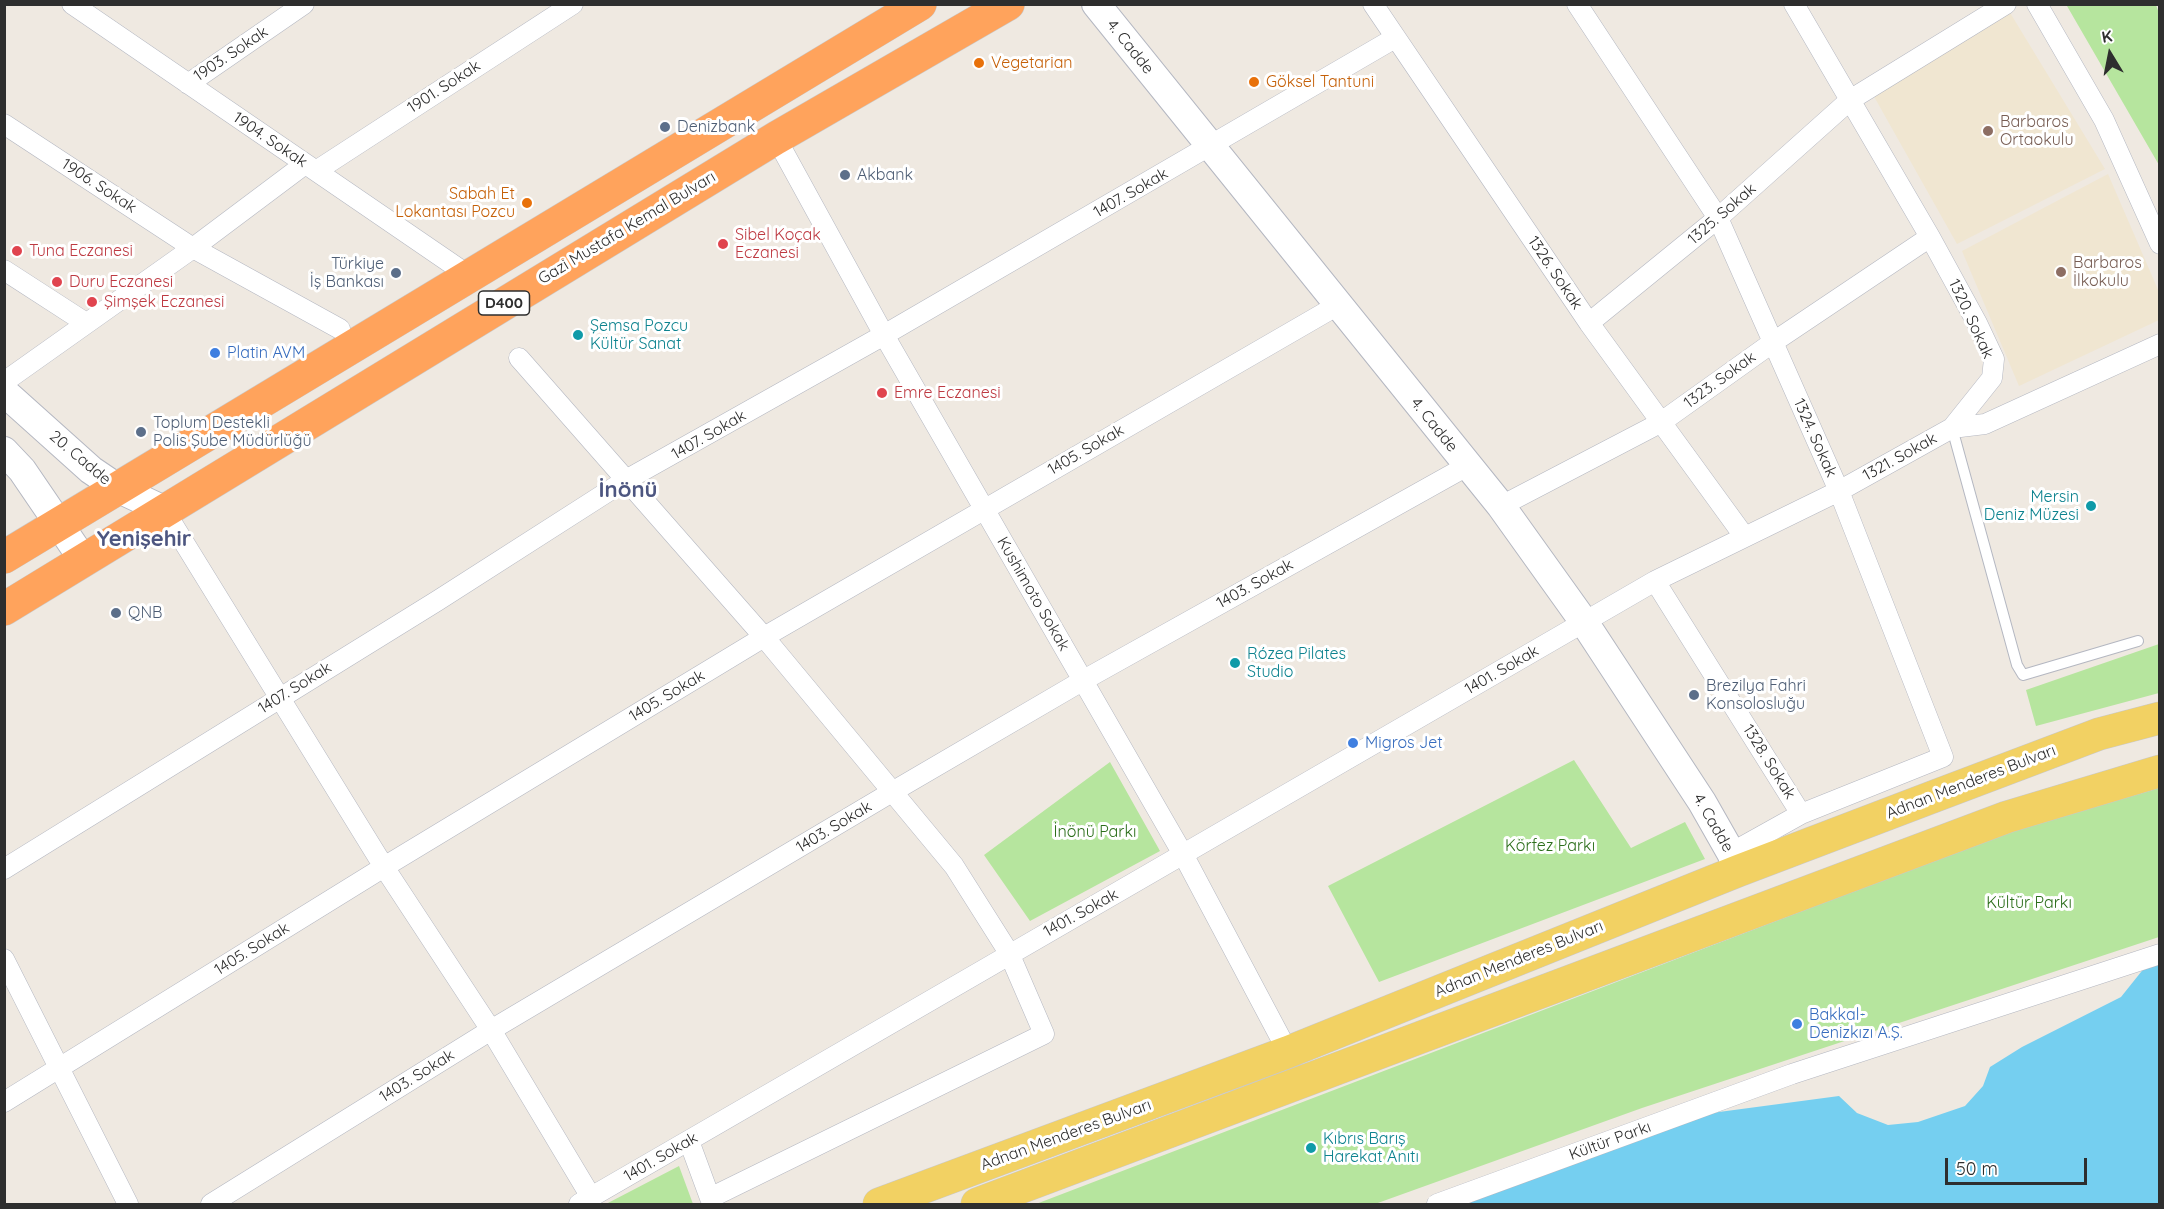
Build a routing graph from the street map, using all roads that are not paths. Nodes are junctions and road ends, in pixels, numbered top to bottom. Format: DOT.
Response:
graph roads {
  1 [pos="72,4"];
  2 [pos="304,4"];
  3 [pos="573,4"];
  4 [pos="920,4"];
  5 [pos="1008,4"];
  6 [pos="1096,4"];
  7 [pos="1373,4"];
  8 [pos="1577,4"];
  9 [pos="1794,4"];
  10 [pos="2006,4"];
  11 [pos="2037,4"];
  12 [pos="1395,38"];
  13 [pos="188,84"];
  14 [pos="1850,100"];
  15 [pos="4,124"];
  16 [pos="776,138"];
  17 [pos="1211,147"];
  18 [pos="311,168"];
  19 [pos="1718,218"];
  20 [pos="1930,237"];
  21 [pos="2160,244"];
  22 [pos="193,248"];
  23 [pos="4,270"];
  24 [pos="468,275"];
  25 [pos="1338,305"];
  26 [pos="86,323"];
  27 [pos="1589,323"];
  28 [pos="340,328"];
  29 [pos="884,336"];
  30 [pos="1772,343"];
  31 [pos="2160,344"];
  32 [pos="519,358"];
  33 [pos="4,382"];
  34 [pos="4,392"];
  35 [pos="1660,423"];
  36 [pos="1952,429"];
  37 [pos="4,451"];
  38 [pos="1467,466"];
  39 [pos="626,480"];
  40 [pos="119,489"];
  41 [pos="1839,491"];
  42 [pos="1501,506"];
  43 [pos="984,508"];
  44 [pos="164,510"];
  45 [pos="60,523"];
  46 [pos="1744,536"];
  47 [pos="4,557"];
  48 [pos="84,561"];
  49 [pos="1656,581"];
  50 [pos="4,609"];
  51 [pos="1584,622"];
  52 [pos="764,637"];
  53 [pos="2138,641"];
  54 [pos="1082,681"];
  55 [pos="278,698"];
  56 [pos="2160,718"];
  57 [pos="2160,771"];
  58 [pos="892,792"];
  59 [pos="1801,814"];
  60 [pos="1184,856"];
  61 [pos="1734,862"];
  62 [pos="384,867"];
  63 [pos="4,869"];
  64 [pos="1009,953"];
  65 [pos="2160,954"];
  66 [pos="4,959"];
  67 [pos="491,1030"];
  68 [pos="1288,1052"];
  69 [pos="59,1069"];
  70 [pos="4,1102"];
  71 [pos="689,1141"];
  72 [pos="585,1201"];
  73 [pos="128,1204"];
  74 [pos="210,1204"];
  75 [pos="879,1204"];
  76 [pos="977,1204"];
  77 [pos="1437,1204"];
  1 -- 13 [label="street, 1904. Sokak"];
  2 -- 13 [label="street, 1903. Sokak"];
  3 -- 18 [label="street, 1901. Sokak"];
  4 -- 24 [label="highway, D400"];
  5 -- 16 [label="highway, Gazi Mustafa Kemal Bulvarı / D400"];
  6 -- 17 [label="street, 4. Cadde"];
  7 -- 12 [label="street, 1326. Sokak"];
  8 -- 19 [label="street, 1324. Sokak"];
  9 -- 14 [label="street, 1320. Sokak"];
  10 -- 14 [label="street, 1325. Sokak"];
  11 -- 21 [label="street"];
  12 -- 17 [label="street, 1407. Sokak"];
  12 -- 27 [label="street, 1326. Sokak"];
  13 -- 18 [label="street, 1904. Sokak"];
  14 -- 19 [label="street, 1325. Sokak"];
  14 -- 20 [label="street, 1320. Sokak"];
  15 -- 22 [label="street, 1906. Sokak"];
  16 -- 29 [label="street, Kushimoto Sokak"];
  16 -- 44 [label="highway, Gazi Mustafa Kemal Bulvarı / D400"];
  17 -- 25 [label="street, 4. Cadde"];
  17 -- 29 [label="street, 1407. Sokak"];
  18 -- 22 [label="street, 1901. Sokak"];
  18 -- 24 [label="street, 1904. Sokak"];
  19 -- 27 [label="street, 1325. Sokak"];
  19 -- 30 [label="street, 1324. Sokak"];
  20 -- 30 [label="street, 1323. Sokak"];
  20 -- 36 [label="street, 1320. Sokak"];
  22 -- 26 [label="street, 1901. Sokak"];
  22 -- 28 [label="street, 1906. Sokak"];
  23 -- 26 [label="street"];
  24 -- 40 [label="highway, D400"];
  25 -- 38 [label="street, 4. Cadde"];
  25 -- 43 [label="street, 1405. Sokak"];
  26 -- 33 [label="street, 1901. Sokak"];
  27 -- 35 [label="street, 1326. Sokak"];
  29 -- 39 [label="street, 1407. Sokak"];
  29 -- 43 [label="street, Kushimoto Sokak"];
  30 -- 35 [label="street, 1323. Sokak"];
  30 -- 41 [label="street, 1324. Sokak"];
  31 -- 36 [label="street, 1321. Sokak"];
  32 -- 39 [label="street"];
  34 -- 40 [label="street, 20. Cadde"];
  35 -- 42 [label="street, 1323. Sokak"];
  35 -- 46 [label="street, 1326. Sokak"];
  36 -- 41 [label="street, 1321. Sokak"];
  36 -- 53 [label="lane"];
  37 -- 45 [label="street"];
  38 -- 42 [label="street, 4. Cadde"];
  38 -- 54 [label="street, 1403. Sokak"];
  39 -- 52 [label="street"];
  39 -- 55 [label="street, 1407. Sokak"];
  40 -- 44 [label="street, 20. Cadde"];
  40 -- 45 [label="highway, D400"];
  41 -- 46 [label="street, 1321. Sokak"];
  41 -- 59 [label="street, 1324. Sokak"];
  42 -- 51 [label="street, 4. Cadde"];
  43 -- 52 [label="street, 1405. Sokak"];
  43 -- 54 [label="street, Kushimoto Sokak"];
  44 -- 48 [label="highway, Gazi Mustafa Kemal Bulvarı / D400"];
  44 -- 55 [label="street"];
  45 -- 47 [label="highway, D400"];
  45 -- 48 [label="street"];
  46 -- 49 [label="street, 1321. Sokak"];
  48 -- 50 [label="highway, Gazi Mustafa Kemal Bulvarı / D400"];
  49 -- 51 [label="street, 1321. Sokak"];
  49 -- 59 [label="street, 1328. Sokak"];
  51 -- 60 [label="street, 1401. Sokak"];
  51 -- 61 [label="street, 4. Cadde"];
  52 -- 58 [label="street"];
  52 -- 62 [label="street, 1405. Sokak"];
  54 -- 58 [label="street, 1403. Sokak"];
  54 -- 60 [label="street, Kushimoto Sokak"];
  55 -- 62 [label="street"];
  55 -- 63 [label="street, 1407. Sokak"];
  56 -- 61 [label="main road, Adnan Menderes Bulvarı"];
  57 -- 76 [label="main road, Adnan Menderes Bulvarı"];
  58 -- 64 [label="street"];
  58 -- 67 [label="street, 1403. Sokak"];
  59 -- 61 [label="street, 1328. Sokak"];
  60 -- 64 [label="street, 1401. Sokak"];
  60 -- 68 [label="street, Kushimoto Sokak"];
  61 -- 68 [label="main road, Adnan Menderes Bulvarı"];
  62 -- 67 [label="street"];
  62 -- 69 [label="street, 1405. Sokak"];
  64 -- 71 [label="street, 1401. Sokak"];
  64 -- 71 [label="street"];
  65 -- 77 [label="street, Kültür Parkı"];
  66 -- 69 [label="street"];
  67 -- 72 [label="street"];
  67 -- 74 [label="street, 1403. Sokak"];
  68 -- 75 [label="main road, Adnan Menderes Bulvarı"];
  69 -- 70 [label="street, 1405. Sokak"];
  69 -- 73 [label="street"];
  71 -- 72 [label="street, 1401. Sokak"];
}
